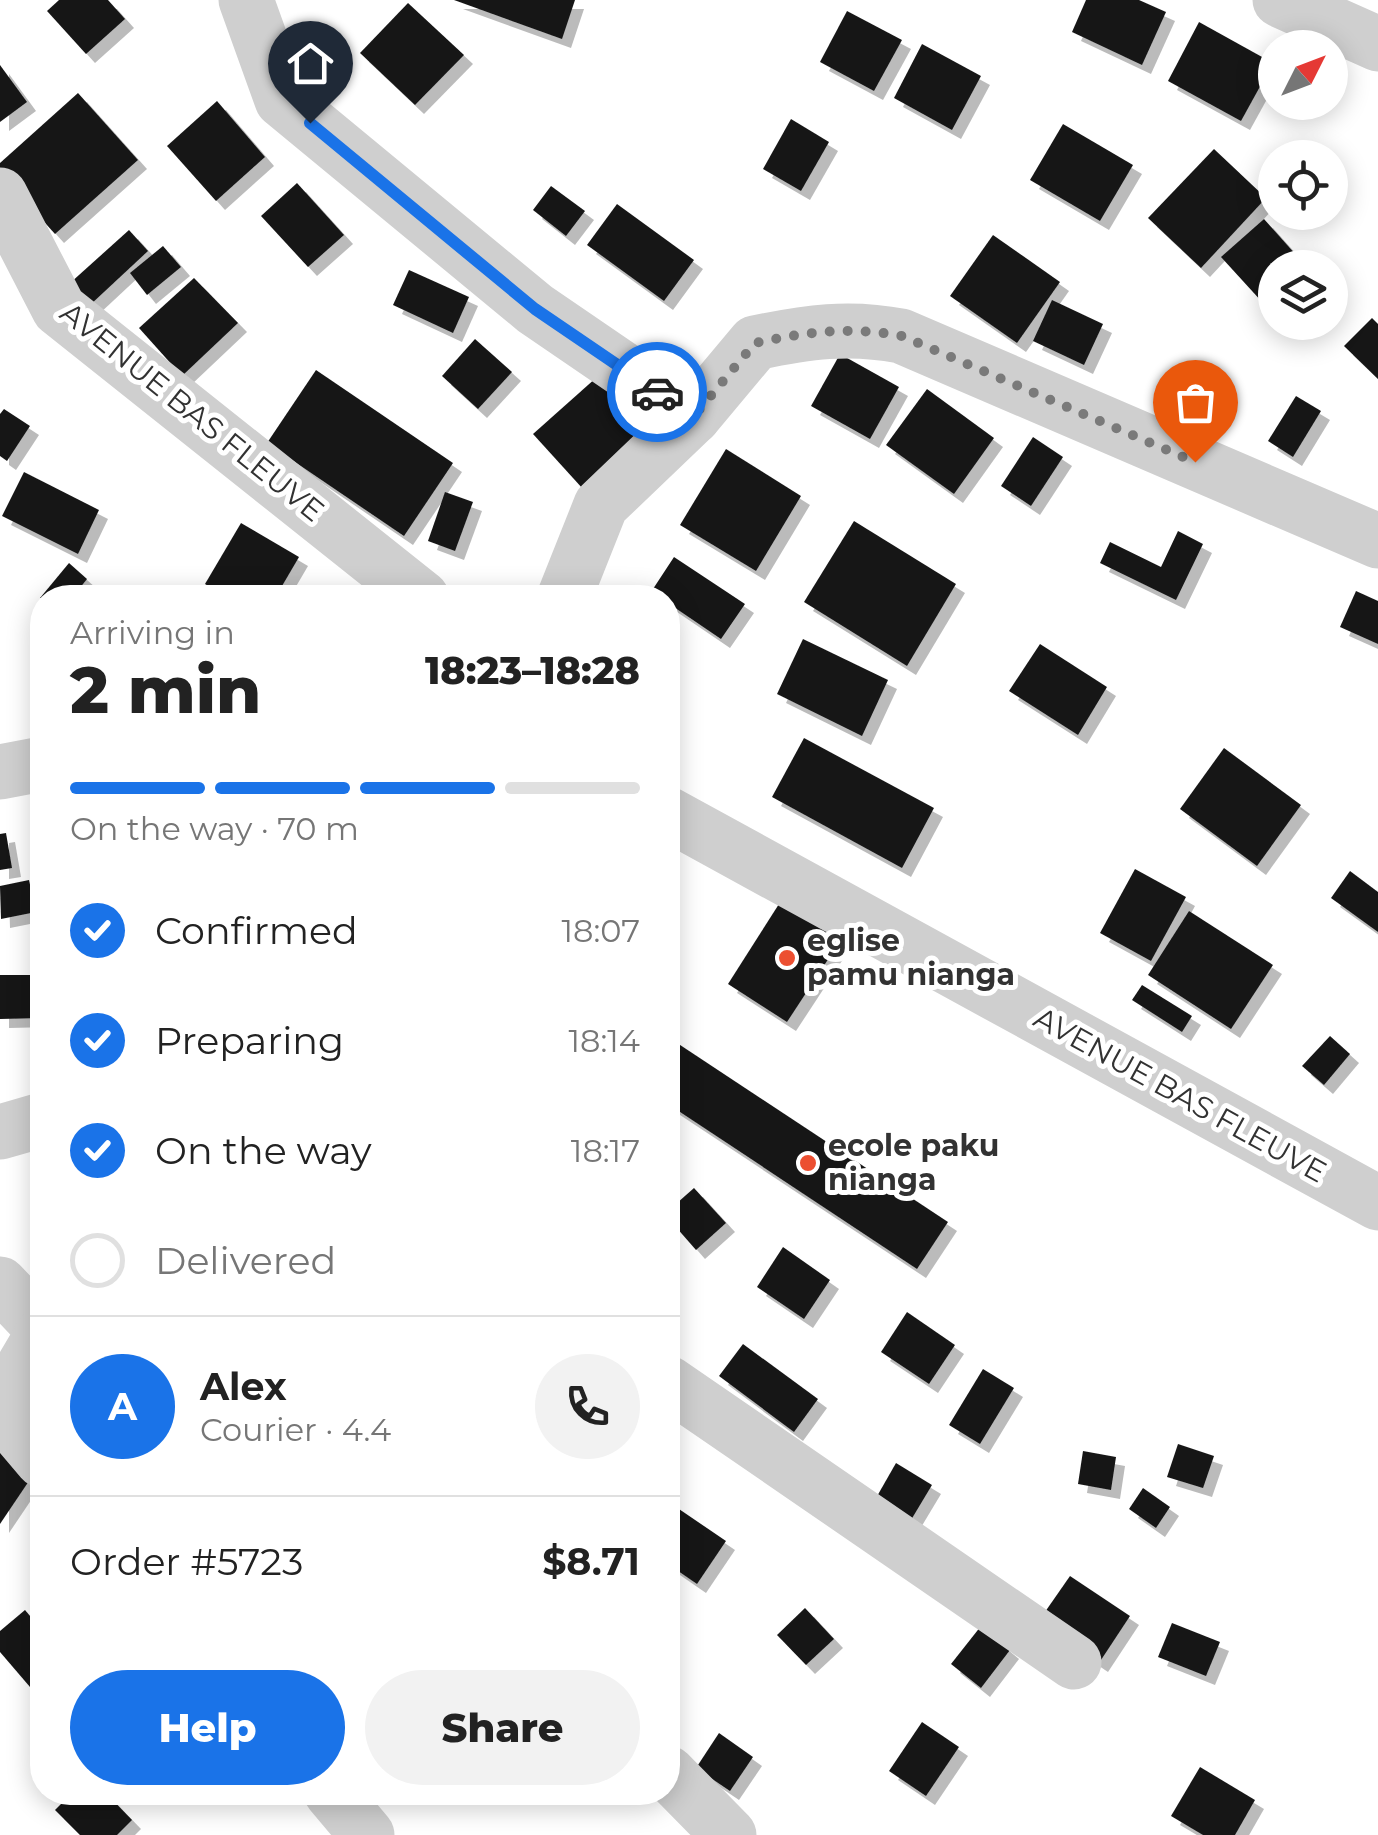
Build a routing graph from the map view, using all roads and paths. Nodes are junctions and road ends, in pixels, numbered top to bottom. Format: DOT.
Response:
graph roads {
  1 [pos="246,0"];
  2 [pos="1280,0"];
  3 [pos="1378,44"];
  4 [pos="0,196"];
  5 [pos="0,287"];
  6 [pos="58,309"];
  7 [pos="693,417"];
  8 [pos="1378,541"];
  9 [pos="406,585"];
  10 [pos="569,585"];
  11 [pos="30,766"];
  12 [pos="0,772"];
  13 [pos="680,821"];
  14 [pos="30,1123"];
  15 [pos="0,1132"];
  16 [pos="1378,1203"];
  17 [pos="0,1284"];
  18 [pos="30,1318"];
  19 [pos="30,1353"];
  20 [pos="680,1391"];
  21 [pos="30,1447"];
  22 [pos="1074,1662"];
  23 [pos="680,1786"];
  24 [pos="343,1805"];
  25 [pos="367,1835"];
  26 [pos="730,1835"];
  1 -- 7 [label="street"];
  2 -- 3 [label="street"];
  4 -- 6 [label="street, AVENUE BAS FLEUVE"];
  5 -- 6 [label="street"];
  6 -- 9 [label="street, AVENUE BAS FLEUVE"];
  7 -- 8 [label="street"];
  7 -- 10 [label="street"];
  11 -- 12 [label="street"];
  13 -- 16 [label="street, AVENUE BAS FLEUVE"];
  14 -- 15 [label="street"];
  17 -- 18 [label="street"];
  19 -- 21 [label="street"];
  20 -- 22 [label="street"];
  23 -- 26 [label="street"];
  24 -- 25 [label="street"];
}
